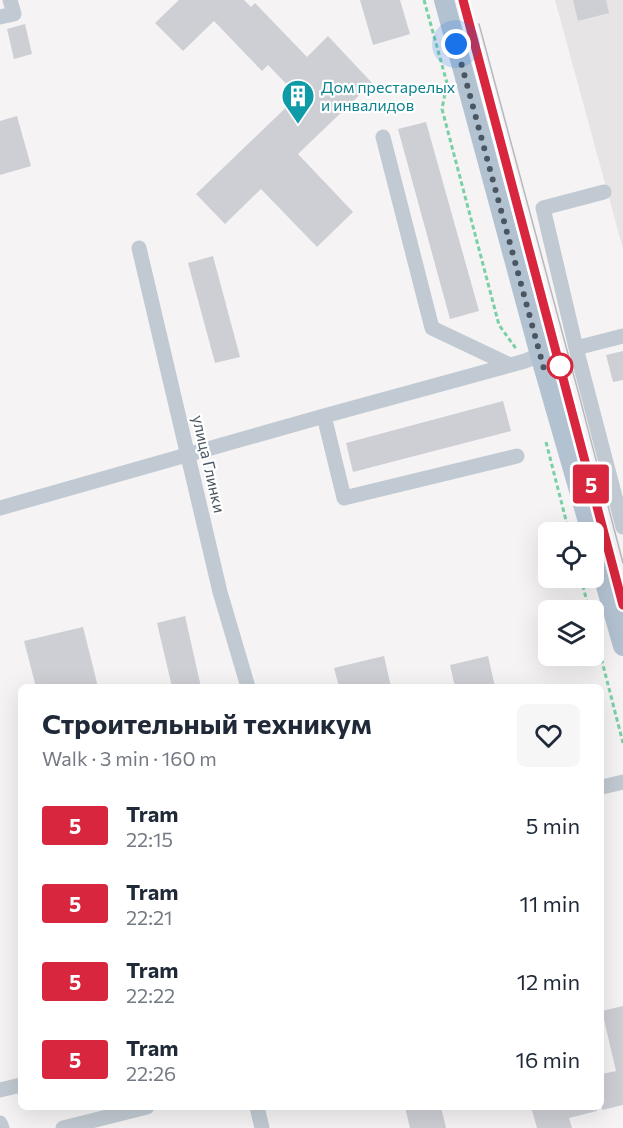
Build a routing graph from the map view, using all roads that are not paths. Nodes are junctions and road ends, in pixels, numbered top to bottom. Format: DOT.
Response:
graph roads {
  1 [pos="10,0"];
  2 [pos="444,0"];
  3 [pos="0,17"];
  4 [pos="383,138"];
  5 [pos="604,192"];
  6 [pos="139,248"];
  7 [pos="623,336"];
  8 [pos="576,348"];
  9 [pos="525,360"];
  10 [pos="324,416"];
  11 [pos="188,455"];
  12 [pos="517,456"];
  13 [pos="0,508"];
  14 [pos="587,522"];
  15 [pos="623,527"];
  16 [pos="604,579"];
  17 [pos="623,646"];
  18 [pos="247,684"];
  19 [pos="623,782"];
  20 [pos="604,787"];
  21 [pos="18,1085"];
  22 [pos="0,1090"];
  23 [pos="135,1110"];
  24 [pos="258,1110"];
  25 [pos="0,1123"];
  26 [pos="2,1128"];
  27 [pos="63,1128"];
  28 [pos="262,1128"];
  1 -- 3 [label="street"];
  2 -- 9 [label="main road"];
  4 -- 9 [label="street"];
  5 -- 8 [label="street"];
  6 -- 11 [label="street, улица Глинки"];
  7 -- 8 [label="street"];
  8 -- 15 [label="street"];
  9 -- 10 [label="street"];
  9 -- 14 [label="main road"];
  10 -- 11 [label="street"];
  10 -- 12 [label="street"];
  11 -- 13 [label="street"];
  11 -- 18 [label="street, улица Глинки"];
  16 -- 17 [label="main road"];
  19 -- 20 [label="street"];
  21 -- 22 [label="street"];
  23 -- 27 [label="street"];
  24 -- 28 [label="street"];
  25 -- 26 [label="street"];
}
